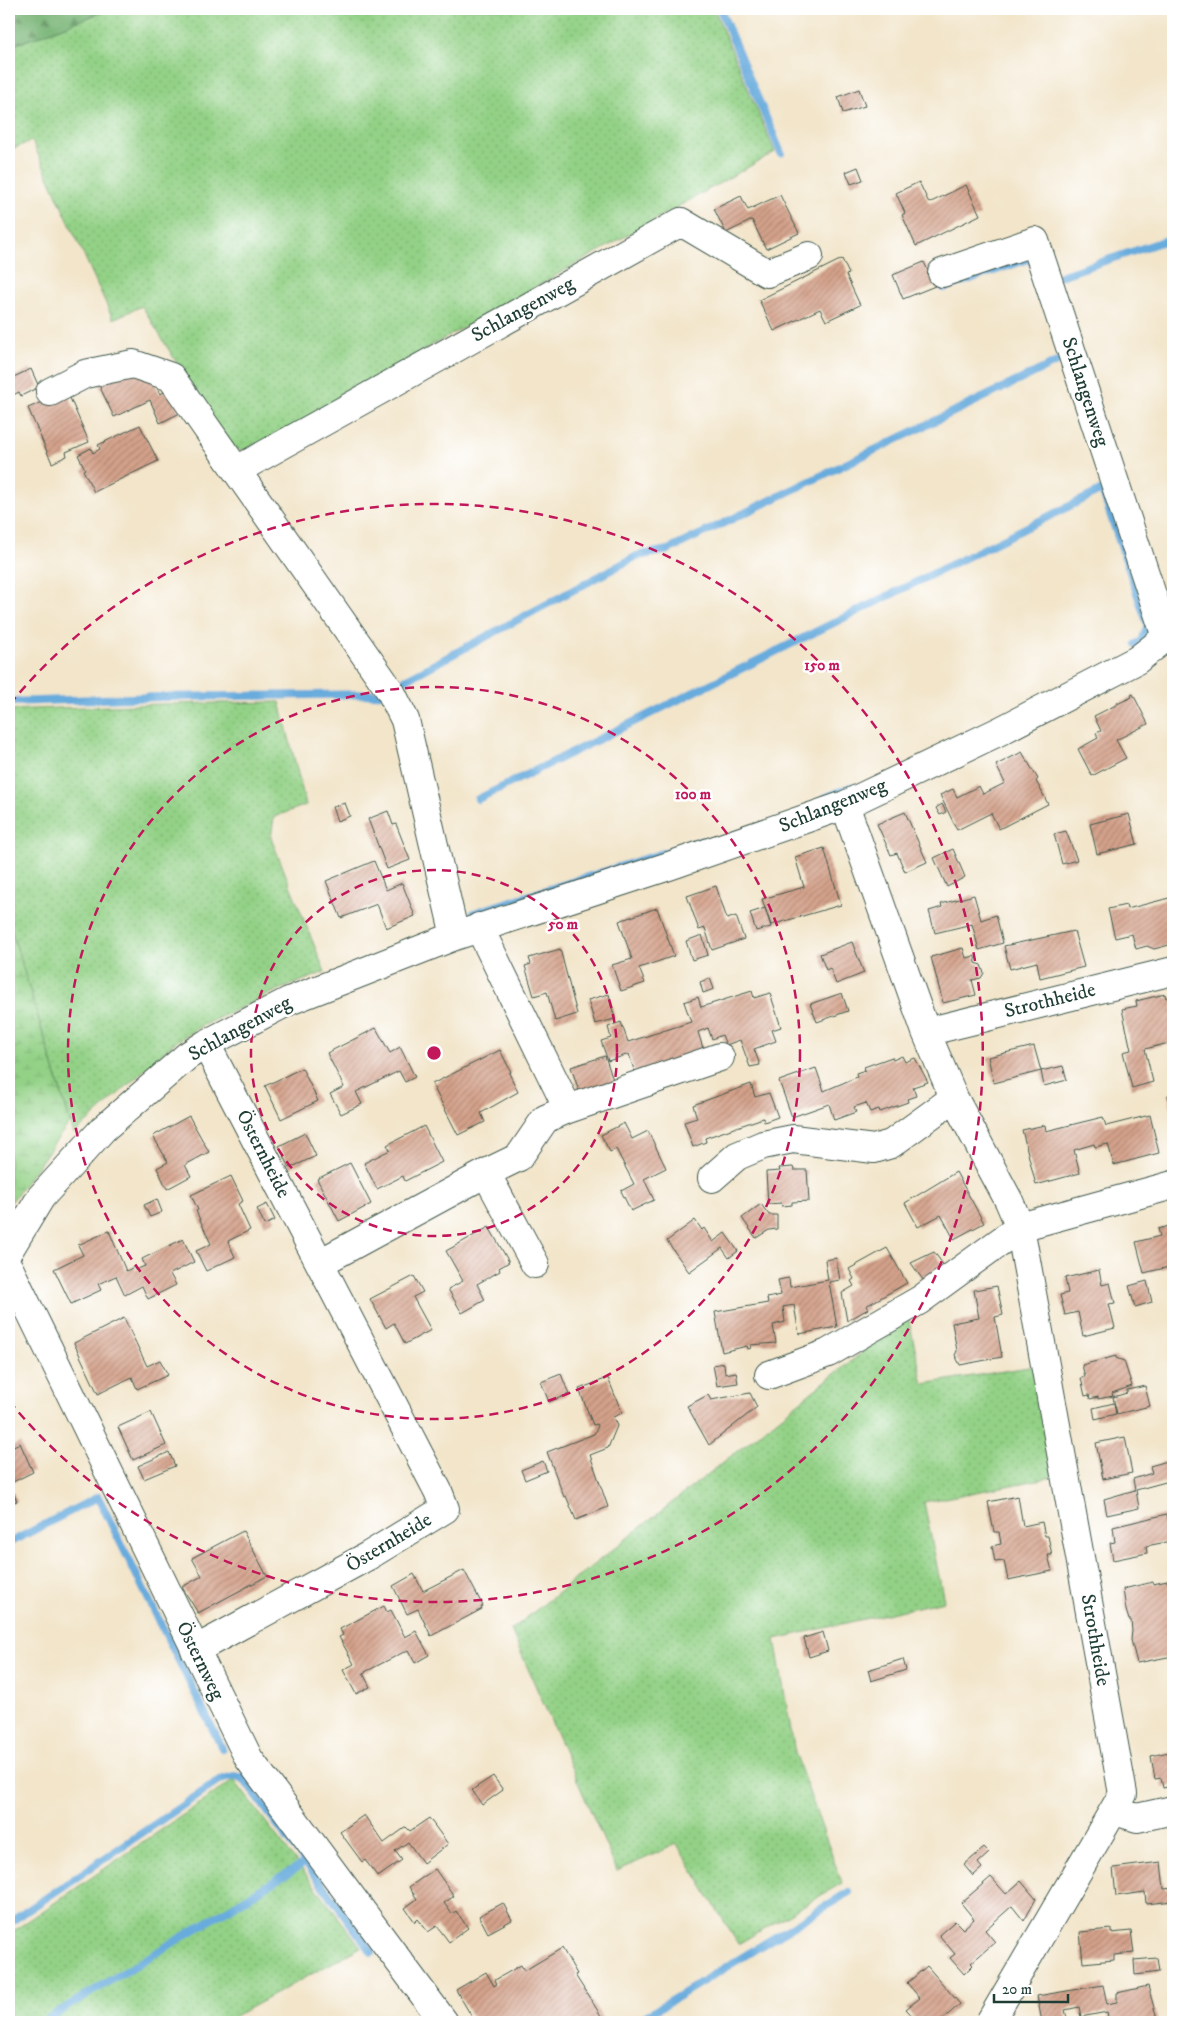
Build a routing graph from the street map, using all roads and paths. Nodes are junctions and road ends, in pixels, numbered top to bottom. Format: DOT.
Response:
graph roads {
  1 [pos="809,256"];
  2 [pos="942,273"];
  3 [pos="50,392"];
  4 [pos="237,470"];
  5 [pos="1170,635"];
  6 [pos="845,805"];
  7 [pos="467,931"];
  8 [pos="1173,971"];
  9 [pos="926,1032"];
  10 [pos="206,1044"];
  11 [pos="720,1057"];
  12 [pos="954,1098"];
  13 [pos="568,1109"];
  14 [pos="486,1173"];
  15 [pos="712,1178"];
  16 [pos="1173,1185"];
  17 [pos="1020,1226"];
  18 [pos="9,1250"];
  19 [pos="320,1263"];
  20 [pos="535,1264"];
  21 [pos="9,1268"];
  22 [pos="769,1375"];
  23 [pos="195,1650"];
  24 [pos="1173,1810"];
  25 [pos="1115,1811"];
  26 [pos="444,2022"];
  27 [pos="990,2022"];
  1 -- 4 [label="street, Schlangenweg"];
  2 -- 5 [label="street, Schlangenweg"];
  3 -- 4 [label="street"];
  4 -- 7 [label="street"];
  5 -- 6 [label="street, Schlangenweg"];
  6 -- 7 [label="street, Schlangenweg"];
  6 -- 9 [label="street, Strothheide"];
  7 -- 10 [label="street, Schlangenweg"];
  7 -- 13 [label="street"];
  8 -- 9 [label="street, Strothheide"];
  9 -- 12 [label="street, Strothheide"];
  10 -- 18 [label="street, Schlangenweg"];
  10 -- 19 [label="street, Östernheide"];
  11 -- 13 [label="street"];
  12 -- 15 [label="street"];
  12 -- 17 [label="street, Strothheide"];
  13 -- 14 [label="street"];
  14 -- 19 [label="street"];
  14 -- 20 [label="street"];
  16 -- 17 [label="street"];
  17 -- 22 [label="street"];
  17 -- 25 [label="street, Strothheide"];
  19 -- 23 [label="street, Östernheide"];
  21 -- 23 [label="street, Östernweg"];
  23 -- 26 [label="street, Östernweg"];
  24 -- 25 [label="street"];
  25 -- 27 [label="street, Strothheide"];
}
